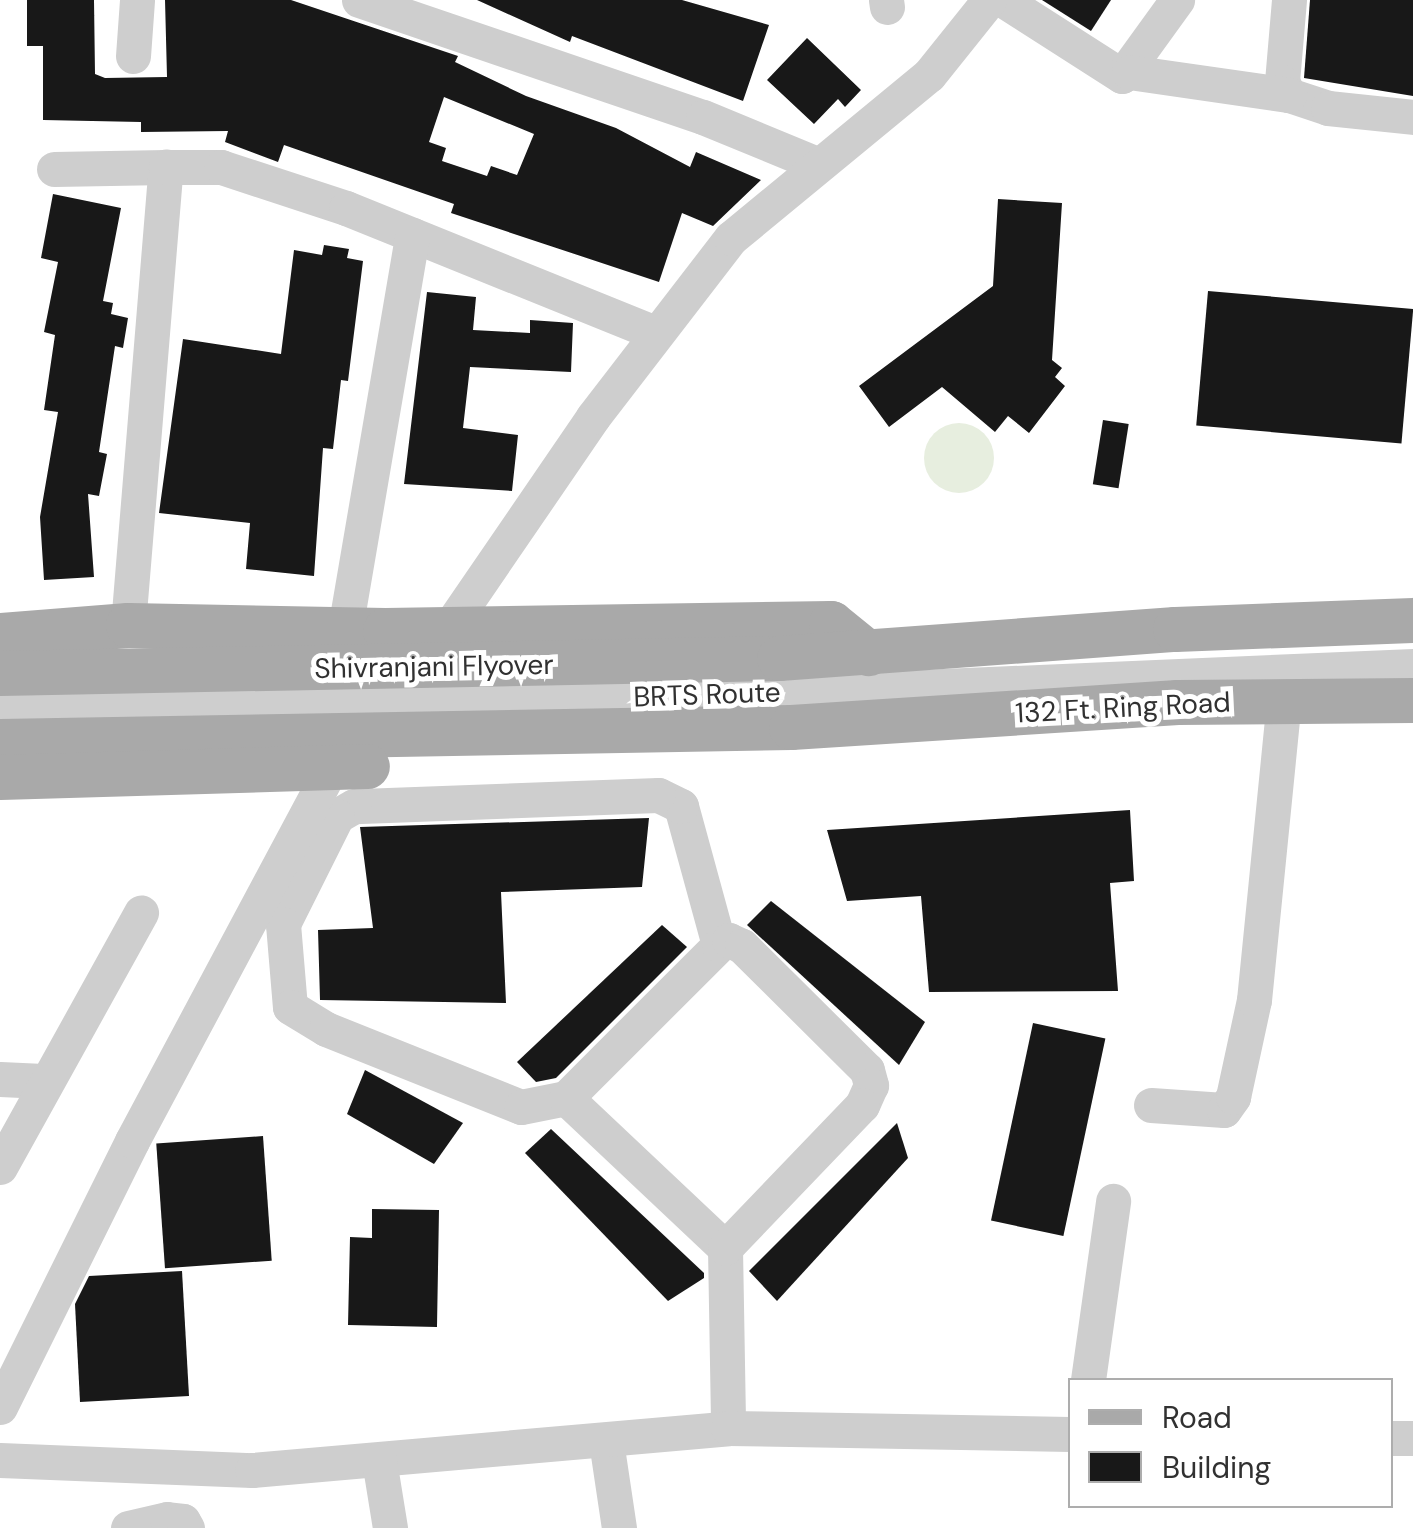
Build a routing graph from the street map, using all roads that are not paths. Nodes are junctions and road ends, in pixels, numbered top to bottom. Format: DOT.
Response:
graph roads {
  1 [pos="138,0"];
  2 [pos="358,0"];
  3 [pos="990,0"];
  4 [pos="1003,0"];
  5 [pos="1177,0"];
  6 [pos="1289,0"];
  7 [pos="447,14"];
  8 [pos="133,56"];
  9 [pos="1129,72"];
  10 [pos="1289,95"];
  11 [pos="1413,117"];
  12 [pos="817,164"];
  13 [pos="166,167"];
  14 [pos="54,169"];
  15 [pos="412,235"];
  16 [pos="656,333"];
  17 [pos="1413,620"];
  18 [pos="128,625"];
  19 [pos="344,629"];
  20 [pos="448,629"];
  21 [pos="0,636"];
  22 [pos="868,653"];
  23 [pos="1413,666"];
  24 [pos="0,674"];
  25 [pos="1413,700"];
  26 [pos="1284,701"];
  27 [pos="0,708"];
  28 [pos="812,726"];
  29 [pos="331,768"];
  30 [pos="1,771"];
  31 [pos="141,913"];
  32 [pos="719,945"];
  33 [pos="0,1079"];
  34 [pos="43,1081"];
  35 [pos="566,1098"];
  36 [pos="1151,1105"];
  37 [pos="0,1168"];
  38 [pos="1112,1201"];
  39 [pos="726,1248"];
  40 [pos="1088,1378"];
  41 [pos="0,1407"];
  42 [pos="728,1428"];
  43 [pos="1068,1434"];
  44 [pos="606,1441"];
  45 [pos="0,1460"];
  46 [pos="378,1460"];
  47 [pos="128,1528"];
  48 [pos="187,1528"];
  49 [pos="390,1528"];
  50 [pos="618,1528"];
  1 -- 8 [label="street"];
  2 -- 7 [label="street"];
  3 -- 12 [label="street"];
  4 -- 9 [label="street"];
  5 -- 9 [label="street"];
  6 -- 10 [label="street"];
  7 -- 12 [label="street"];
  9 -- 10 [label="street"];
  10 -- 11 [label="street"];
  12 -- 16 [label="street"];
  13 -- 14 [label="street"];
  13 -- 15 [label="street"];
  13 -- 18 [label="street"];
  15 -- 16 [label="street"];
  15 -- 19 [label="street"];
  16 -- 20 [label="street"];
  17 -- 22 [label="main road"];
  18 -- 19 [label="main road"];
  18 -- 21 [label="main road"];
  19 -- 20 [label="main road"];
  20 -- 22 [label="main road"];
  22 -- 24 [label="main road, Shivranjani Flyover"];
  23 -- 27 [label="street, BRTS Route"];
  25 -- 26 [label="main road, 132 Ft. Ring Road"];
  26 -- 28 [label="main road, 132 Ft. Ring Road"];
  26 -- 36 [label="street"];
  28 -- 29 [label="main road"];
  28 -- 30 [label="main road"];
  29 -- 30 [label="main road"];
  29 -- 41 [label="street"];
  31 -- 34 [label="street"];
  32 -- 35 [label="street"];
  32 -- 35 [label="street"];
  32 -- 39 [label="street"];
  33 -- 34 [label="street"];
  34 -- 37 [label="street"];
  35 -- 39 [label="street"];
  38 -- 40 [label="street"];
  39 -- 42 [label="street"];
  42 -- 43 [label="street"];
  42 -- 44 [label="street"];
  44 -- 46 [label="street"];
  44 -- 50 [label="street"];
  45 -- 46 [label="street"];
  46 -- 49 [label="street"];
  47 -- 48 [label="street"];
}
